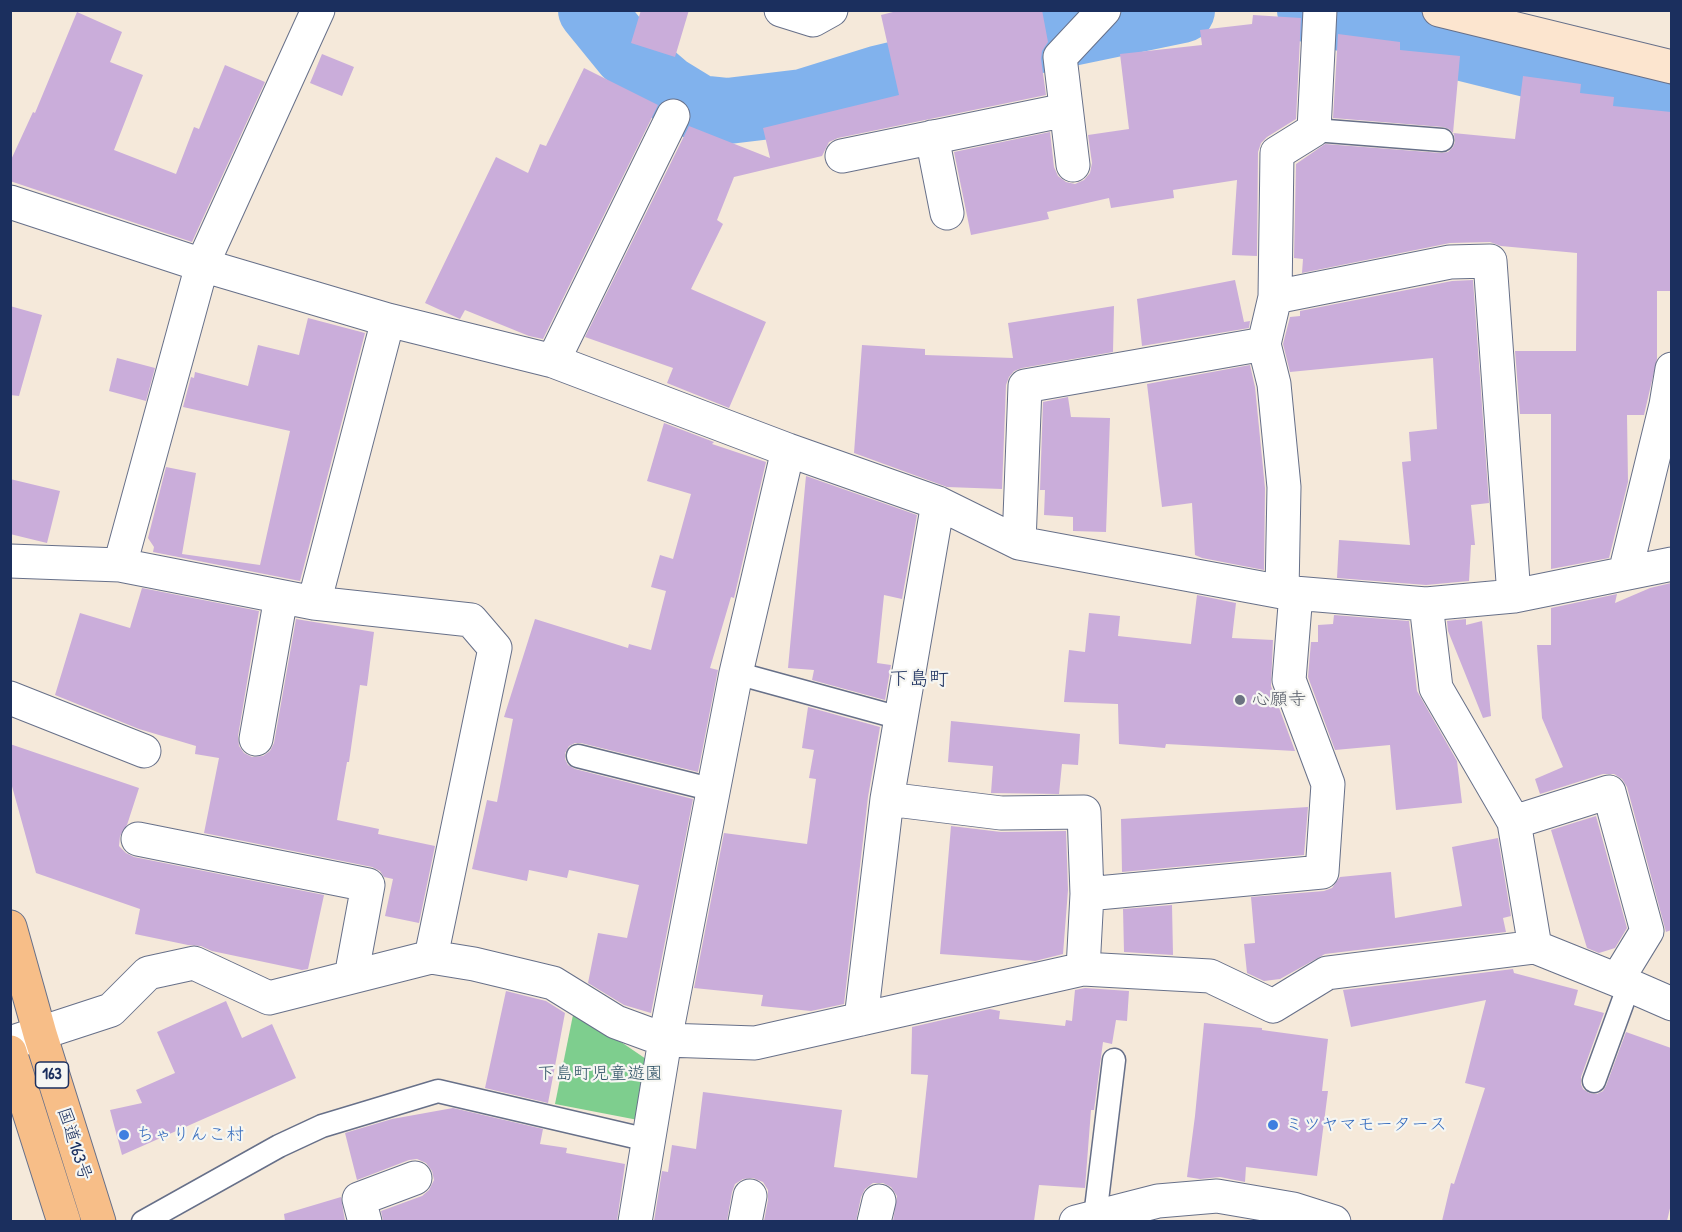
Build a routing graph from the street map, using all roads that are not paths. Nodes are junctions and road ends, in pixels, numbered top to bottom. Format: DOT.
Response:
graph roads {
  1 [pos="318,10"];
  2 [pos="781,10"];
  3 [pos="831,10"];
  4 [pos="1320,10"];
  5 [pos="1439,10"];
  6 [pos="1099,16"];
  7 [pos="1671,67"];
  8 [pos="1066,110"];
  9 [pos="673,116"];
  10 [pos="1314,130"];
  11 [pos="933,137"];
  12 [pos="1442,140"];
  13 [pos="842,156"];
  14 [pos="1073,165"];
  15 [pos="10,202"];
  16 [pos="947,213"];
  17 [pos="202,265"];
  18 [pos="1275,297"];
  19 [pos="388,320"];
  20 [pos="1264,344"];
  21 [pos="553,361"];
  22 [pos="1671,369"];
  23 [pos="788,450"];
  24 [pos="938,503"];
  25 [pos="1019,543"];
  26 [pos="10,561"];
  27 [pos="120,565"];
  28 [pos="1671,566"];
  29 [pos="1625,573"];
  30 [pos="1289,593"];
  31 [pos="1514,596"];
  32 [pos="281,597"];
  33 [pos="314,603"];
  34 [pos="1426,603"];
  35 [pos="736,673"];
  36 [pos="10,698"];
  37 [pos="900,718"];
  38 [pos="256,739"];
  39 [pos="144,751"];
  40 [pos="578,756"];
  41 [pos="714,790"];
  42 [pos="887,799"];
  43 [pos="1514,822"];
  44 [pos="138,839"];
  45 [pos="1087,894"];
  46 [pos="10,927"];
  47 [pos="1536,947"];
  48 [pos="431,957"];
  49 [pos="1083,969"];
  50 [pos="351,977"];
  51 [pos="1623,982"];
  52 [pos="1671,1004"];
  53 [pos="861,1019"];
  54 [pos="25,1039"];
  55 [pos="665,1040"];
  56 [pos="10,1052"];
  57 [pos="1114,1060"];
  58 [pos="1594,1081"];
  59 [pos="648,1140"];
  60 [pos="416,1178"];
  61 [pos="1085,1219"];
  62 [pos="64,1221"];
  63 [pos="99,1221"];
  64 [pos="143,1221"];
  65 [pos="365,1221"];
  66 [pos="635,1221"];
  67 [pos="1334,1221"];
  1 -- 17 [label="street"];
  2 -- 3 [label="street"];
  4 -- 10 [label="street"];
  5 -- 7 [label="street"];
  6 -- 8 [label="street"];
  8 -- 11 [label="street"];
  8 -- 14 [label="street"];
  9 -- 21 [label="street"];
  10 -- 12 [label="lane"];
  10 -- 18 [label="street"];
  11 -- 13 [label="street"];
  11 -- 16 [label="street"];
  15 -- 17 [label="street"];
  17 -- 19 [label="street"];
  17 -- 27 [label="street"];
  18 -- 20 [label="street"];
  18 -- 31 [label="street"];
  19 -- 21 [label="street"];
  19 -- 33 [label="street"];
  20 -- 25 [label="street"];
  20 -- 30 [label="street"];
  21 -- 23 [label="street"];
  22 -- 29 [label="street"];
  23 -- 24 [label="street"];
  23 -- 35 [label="street"];
  24 -- 25 [label="street"];
  24 -- 37 [label="street"];
  25 -- 30 [label="street"];
  26 -- 27 [label="street"];
  27 -- 32 [label="street"];
  28 -- 29 [label="street"];
  29 -- 31 [label="street"];
  30 -- 34 [label="street"];
  30 -- 45 [label="street"];
  31 -- 34 [label="street"];
  32 -- 33 [label="street"];
  32 -- 38 [label="street"];
  33 -- 48 [label="street"];
  34 -- 43 [label="street"];
  35 -- 37 [label="lane"];
  35 -- 41 [label="street"];
  36 -- 39 [label="street"];
  37 -- 42 [label="street"];
  40 -- 41 [label="lane"];
  41 -- 55 [label="street"];
  42 -- 45 [label="street"];
  42 -- 53 [label="street"];
  43 -- 47 [label="street"];
  43 -- 51 [label="street"];
  44 -- 50 [label="street"];
  45 -- 49 [label="street"];
  46 -- 54 [label="highway, 国道163号 / 163"];
  47 -- 49 [label="street"];
  47 -- 51 [label="street"];
  48 -- 50 [label="street"];
  48 -- 55 [label="street"];
  49 -- 53 [label="street"];
  50 -- 54 [label="street"];
  51 -- 52 [label="street"];
  51 -- 58 [label="lane"];
  53 -- 55 [label="street"];
  54 -- 63 [label="highway, 国道163号 / 163"];
  55 -- 59 [label="street"];
  56 -- 62 [label="highway, 国道163号 / 163"];
  57 -- 61 [label="lane"];
  59 -- 64 [label="lane"];
  59 -- 66 [label="street"];
  60 -- 65 [label="street"];
  61 -- 67 [label="street"];
}
